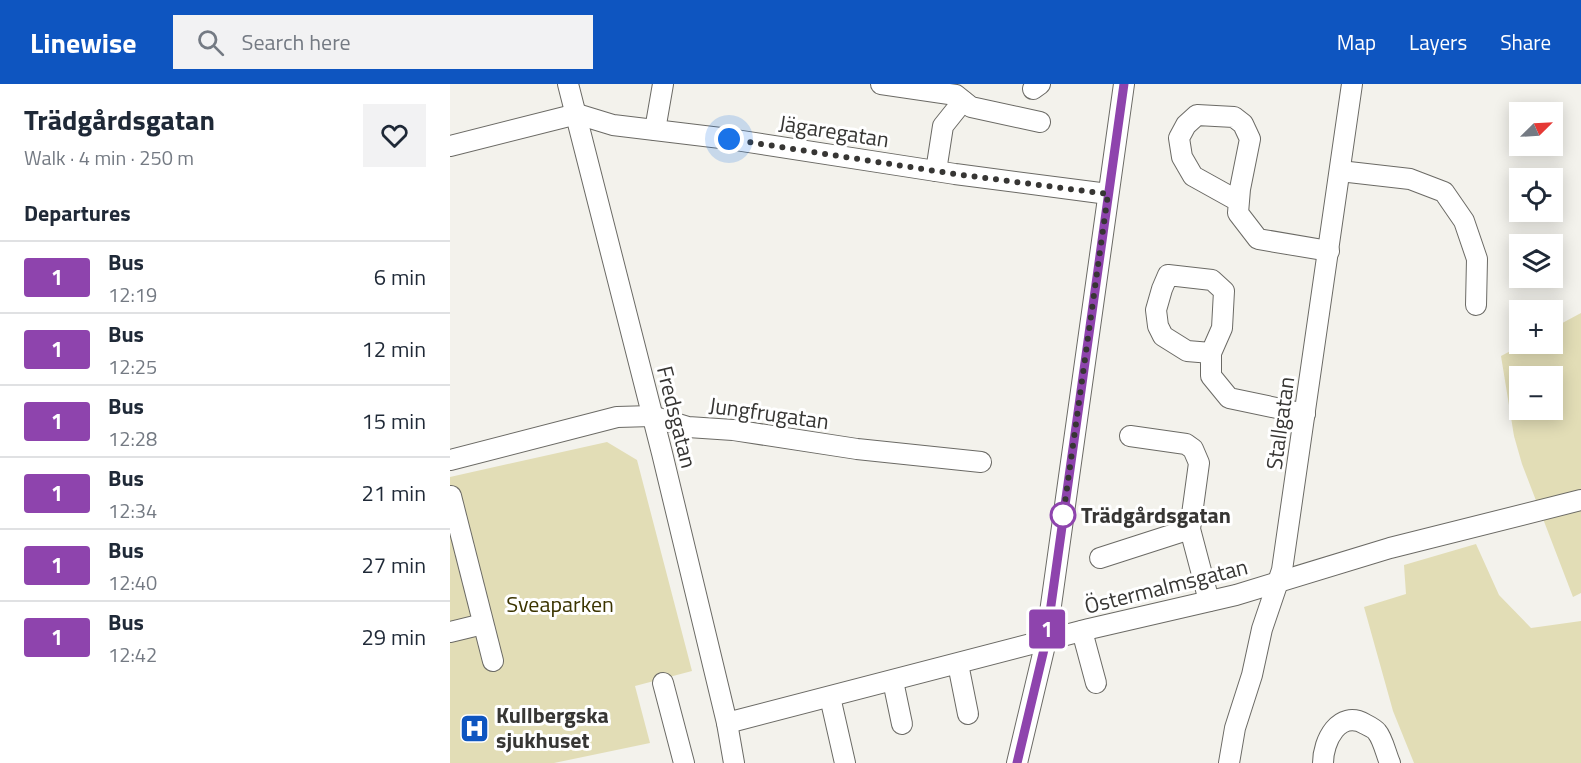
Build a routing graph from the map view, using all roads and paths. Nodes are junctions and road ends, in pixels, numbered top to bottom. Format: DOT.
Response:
graph roads {
  1 [pos="568,84"];
  2 [pos="663,84"];
  3 [pos="881,84"];
  4 [pos="1124,84"];
  5 [pos="1352,84"];
  6 [pos="963,101"];
  7 [pos="577,114"];
  8 [pos="1040,122"];
  9 [pos="655,130"];
  10 [pos="450,146"];
  11 [pos="936,171"];
  12 [pos="1340,171"];
  13 [pos="1108,194"];
  14 [pos="1238,201"];
  15 [pos="1329,251"];
  16 [pos="1476,305"];
  17 [pos="1211,353"];
  18 [pos="1305,414"];
  19 [pos="652,416"];
  20 [pos="1130,436"];
  21 [pos="450,460"];
  22 [pos="981,462"];
  23 [pos="451,496"];
  24 [pos="1581,500"];
  25 [pos="1190,529"];
  26 [pos="1100,558"];
  27 [pos="1278,582"];
  28 [pos="1209,601"];
  29 [pos="483,624"];
  30 [pos="1082,631"];
  31 [pos="450,632"];
  32 [pos="1046,641"];
  33 [pos="493,661"];
  34 [pos="958,664"];
  35 [pos="893,681"];
  36 [pos="663,683"];
  37 [pos="1096,683"];
  38 [pos="830,697"];
  39 [pos="968,714"];
  40 [pos="727,723"];
  41 [pos="902,724"];
  42 [pos="684,763"];
  43 [pos="734,763"];
  44 [pos="844,763"];
  45 [pos="1017,763"];
  46 [pos="1229,763"];
  47 [pos="1323,763"];
  48 [pos="1390,763"];
  1 -- 7 [label="street, Fredsgatan"];
  2 -- 9 [label="street"];
  3 -- 6 [label="street"];
  4 -- 13 [label="street"];
  5 -- 12 [label="street, Stallgatan"];
  6 -- 8 [label="street"];
  6 -- 11 [label="street"];
  7 -- 9 [label="street, Jägaregatan"];
  7 -- 10 [label="street"];
  7 -- 19 [label="street, Fredsgatan"];
  9 -- 11 [label="street, Jägaregatan"];
  11 -- 13 [label="street, Jägaregatan"];
  12 -- 15 [label="street, Stallgatan"];
  12 -- 16 [label="street"];
  13 -- 32 [label="street"];
  14 -- 14 [label="street"];
  14 -- 15 [label="street"];
  15 -- 18 [label="street, Stallgatan"];
  17 -- 18 [label="street"];
  18 -- 27 [label="street, Stallgatan"];
  19 -- 21 [label="street, Jungfrugatan"];
  19 -- 22 [label="street, Jungfrugatan"];
  19 -- 40 [label="street, Fredsgatan"];
  20 -- 25 [label="street"];
  23 -- 29 [label="street"];
  24 -- 27 [label="street, Östermalmsgatan"];
  25 -- 26 [label="street"];
  25 -- 28 [label="street"];
  27 -- 28 [label="street, Östermalmsgatan"];
  27 -- 46 [label="street, Stallgatan"];
  28 -- 30 [label="street, Östermalmsgatan"];
  29 -- 31 [label="street"];
  29 -- 33 [label="street"];
  30 -- 32 [label="street, Östermalmsgatan"];
  30 -- 37 [label="street"];
  32 -- 34 [label="street, Östermalmsgatan"];
  32 -- 45 [label="street"];
  34 -- 35 [label="street, Östermalmsgatan"];
  34 -- 39 [label="street"];
  35 -- 38 [label="street, Östermalmsgatan"];
  35 -- 41 [label="street"];
  36 -- 42 [label="street"];
  38 -- 40 [label="street, Östermalmsgatan"];
  38 -- 44 [label="street"];
  40 -- 43 [label="street, Fredsgatan"];
  47 -- 48 [label="street"];
}
